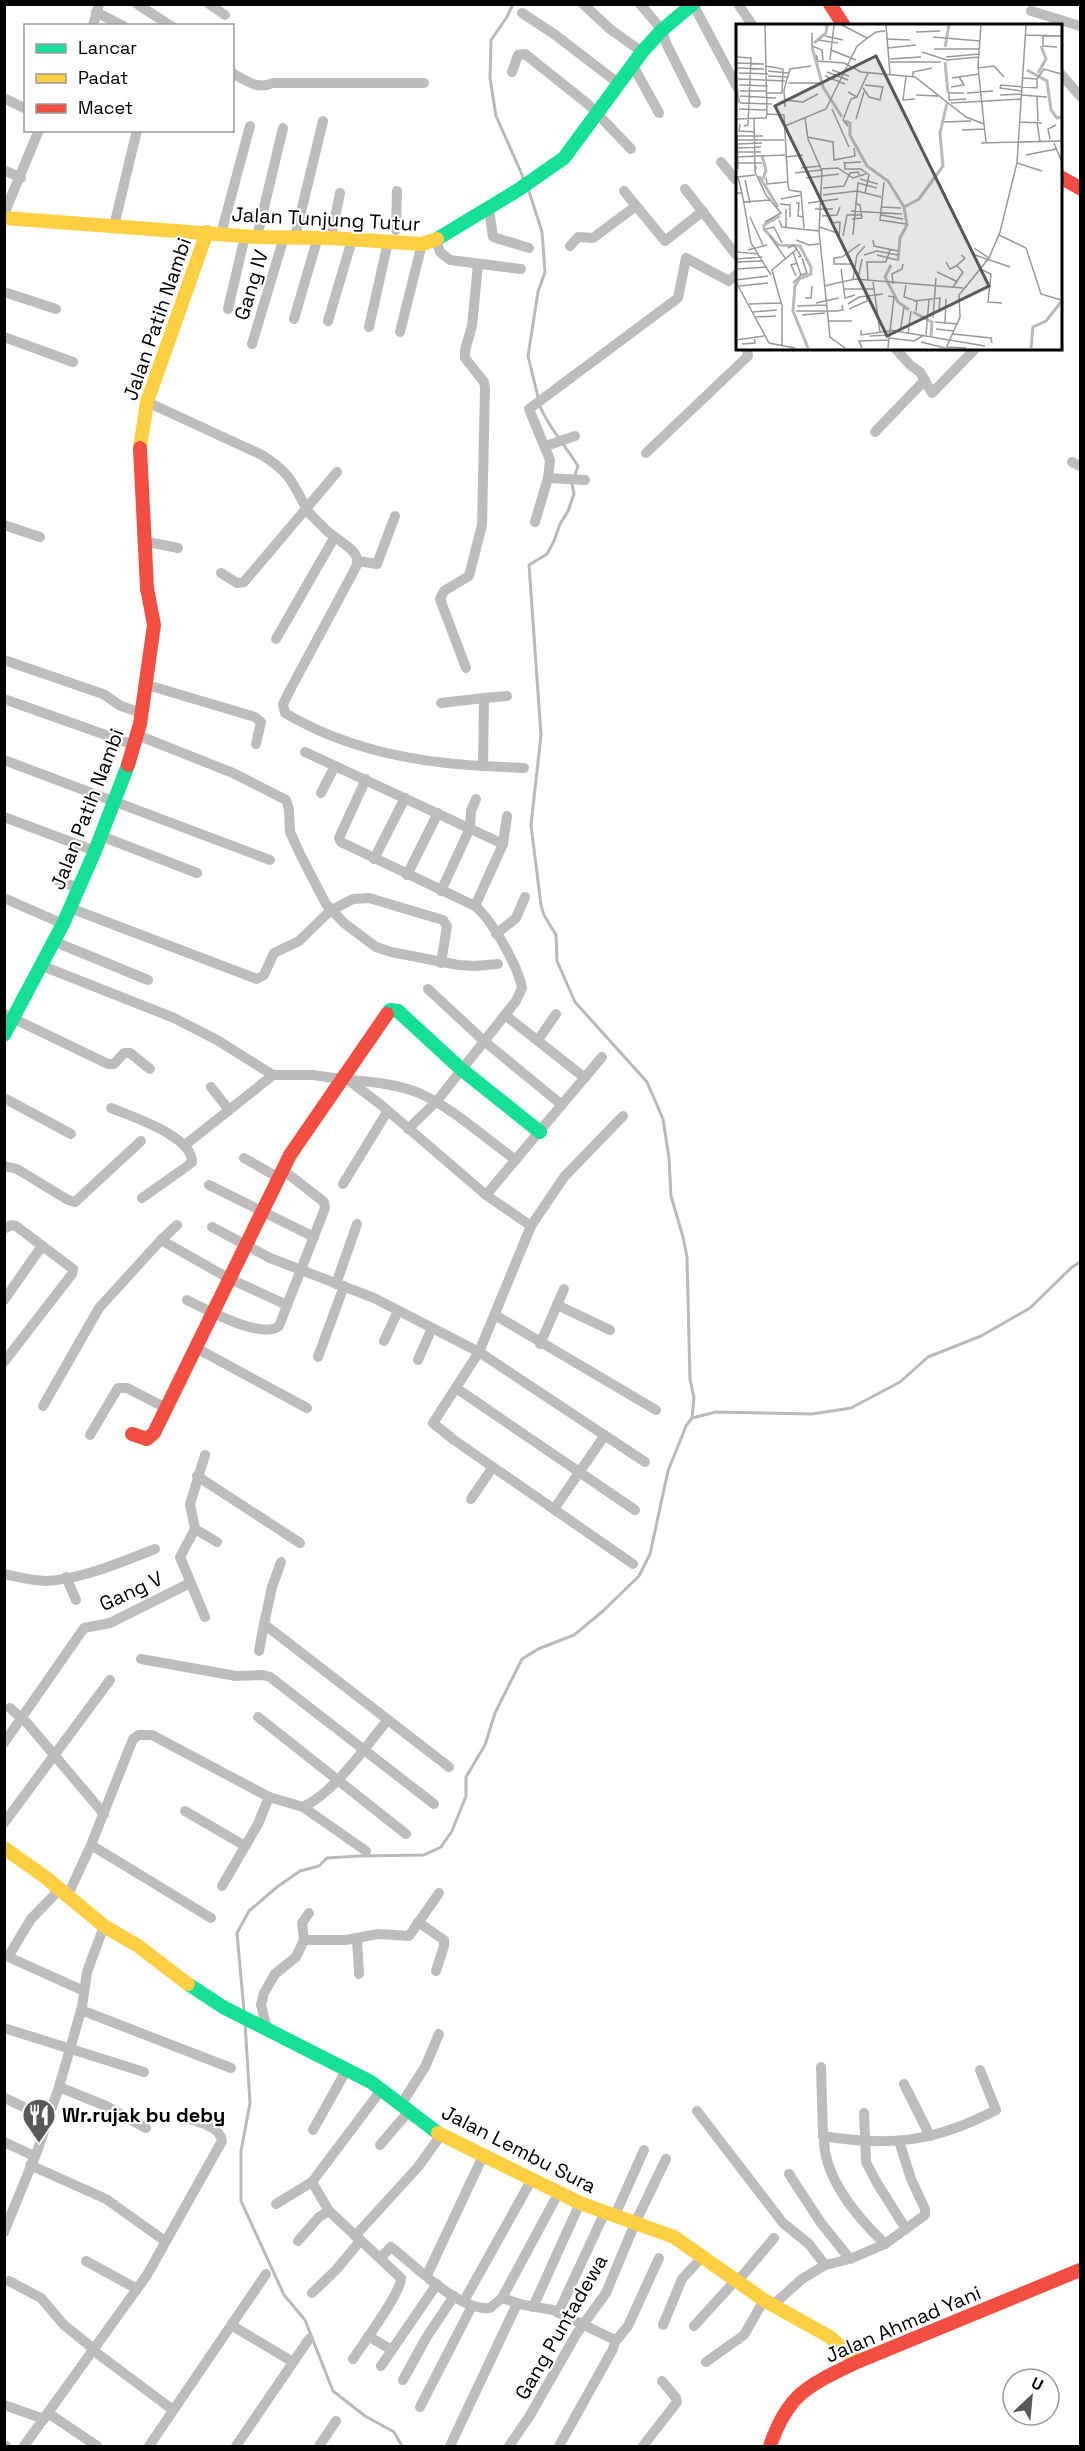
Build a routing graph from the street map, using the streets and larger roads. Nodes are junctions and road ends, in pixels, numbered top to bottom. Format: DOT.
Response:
graph roads {
  1 [pos="137,4"];
  2 [pos="209,4"];
  3 [pos="583,4"];
  4 [pos="640,4"];
  5 [pos="693,4"];
  6 [pos="738,4"];
  7 [pos="830,4"];
  8 [pos="98,8"];
  9 [pos="1032,11"];
  10 [pos="522,14"];
  11 [pos="225,15"];
  12 [pos="94,24"];
  13 [pos="120,24"];
  14 [pos="168,24"];
  15 [pos="752,24"];
  16 [pos="843,24"];
  17 [pos="1080,26"];
  18 [pos="662,30"];
  19 [pos="642,52"];
  20 [pos="632,64"];
  21 [pos="512,72"];
  22 [pos="234,74"];
  23 [pos="1061,76"];
  24 [pos="423,83"];
  25 [pos="618,83"];
  26 [pos="736,85"];
  27 [pos="1080,96"];
  28 [pos="4,98"];
  29 [pos="696,103"];
  30 [pos="24,108"];
  31 [pos="596,111"];
  32 [pos="659,113"];
  33 [pos="323,120"];
  34 [pos="250,126"];
  35 [pos="284,128"];
  36 [pos="38,132"];
  37 [pos="137,132"];
  38 [pos="631,149"];
  39 [pos="721,162"];
  40 [pos="4,170"];
  41 [pos="21,178"];
  42 [pos="1061,178"];
  43 [pos="736,180"];
  44 [pos="1080,188"];
  45 [pos="685,189"];
  46 [pos="397,191"];
  47 [pos="624,191"];
  48 [pos="340,193"];
  49 [pos="6,206"];
  50 [pos="636,206"];
  51 [pos="489,209"];
  52 [pos="703,211"];
  53 [pos="4,218"];
  54 [pos="114,226"];
  55 [pos="207,232"];
  56 [pos="221,234"];
  57 [pos="251,236"];
  58 [pos="392,236"];
  59 [pos="290,237"];
  60 [pos="352,240"];
  61 [pos="436,240"];
  62 [pos="321,241"];
  63 [pos="422,244"];
  64 [pos="570,246"];
  65 [pos="528,248"];
  66 [pos="736,255"];
  67 [pos="478,264"];
  68 [pos="521,269"];
  69 [pos="736,275"];
  70 [pos="4,292"];
  71 [pos="56,309"];
  72 [pos="228,309"];
  73 [pos="294,320"];
  74 [pos="328,321"];
  75 [pos="369,327"];
  76 [pos="400,332"];
  77 [pos="4,337"];
  78 [pos="252,344"];
  79 [pos="747,350"];
  80 [pos="897,350"];
  81 [pos="974,350"];
  82 [pos="73,362"];
  83 [pos="925,380"];
  84 [pos="147,402"];
  85 [pos="875,432"];
  86 [pos="575,436"];
  87 [pos="546,446"];
  88 [pos="646,453"];
  89 [pos="337,472"];
  90 [pos="548,478"];
  91 [pos="585,480"];
  92 [pos="307,510"];
  93 [pos="395,516"];
  94 [pos="535,522"];
  95 [pos="4,525"];
  96 [pos="40,537"];
  97 [pos="334,538"];
  98 [pos="143,541"];
  99 [pos="178,548"];
  100 [pos="358,561"];
  101 [pos="221,573"];
  102 [pos="276,639"];
  103 [pos="4,660"];
  104 [pos="466,668"];
  105 [pos="144,684"];
  106 [pos="507,696"];
  107 [pos="484,698"];
  108 [pos="4,699"];
  109 [pos="441,703"];
  110 [pos="141,713"];
  111 [pos="136,740"];
  112 [pos="256,744"];
  113 [pos="305,752"];
  114 [pos="4,760"];
  115 [pos="335,766"];
  116 [pos="483,766"];
  117 [pos="524,768"];
  118 [pos="366,779"];
  119 [pos="321,793"];
  120 [pos="405,798"];
  121 [pos="476,799"];
  122 [pos="114,800"];
  123 [pos="438,813"];
  124 [pos="507,816"];
  125 [pos="4,817"];
  126 [pos="470,828"];
  127 [pos="101,836"];
  128 [pos="503,844"];
  129 [pos="95,851"];
  130 [pos="374,859"];
  131 [pos="270,860"];
  132 [pos="197,873"];
  133 [pos="407,875"];
  134 [pos="57,880"];
  135 [pos="79,888"];
  136 [pos="441,891"];
  137 [pos="525,897"];
  138 [pos="4,898"];
  139 [pos="475,906"];
  140 [pos="70,908"];
  141 [pos="330,911"];
  142 [pos="63,924"];
  143 [pos="496,934"];
  144 [pos="53,941"];
  145 [pos="441,963"];
  146 [pos="498,964"];
  147 [pos="40,965"];
  148 [pos="148,980"];
  149 [pos="428,989"];
  150 [pos="556,1014"];
  151 [pos="504,1015"];
  152 [pos="9,1016"];
  153 [pos="4,1035"];
  154 [pos="538,1040"];
  155 [pos="484,1041"];
  156 [pos="602,1057"];
  157 [pos="150,1069"];
  158 [pos="461,1069"];
  159 [pos="273,1075"];
  160 [pos="585,1078"];
  161 [pos="346,1080"];
  162 [pos="211,1087"];
  163 [pos="4,1098"];
  164 [pos="436,1102"];
  165 [pos="562,1105"];
  166 [pos="111,1108"];
  167 [pos="230,1110"];
  168 [pos="387,1112"];
  169 [pos="623,1116"];
  170 [pos="408,1130"];
  171 [pos="540,1132"];
  172 [pos="71,1134"];
  173 [pos="141,1141"];
  174 [pos="185,1145"];
  175 [pos="244,1158"];
  176 [pos="516,1160"];
  177 [pos="4,1166"];
  178 [pos="281,1174"];
  179 [pos="343,1184"];
  180 [pos="209,1185"];
  181 [pos="486,1195"];
  182 [pos="142,1198"];
  183 [pos="263,1214"];
  184 [pos="357,1224"];
  185 [pos="177,1225"];
  186 [pos="531,1226"];
  187 [pos="212,1227"];
  188 [pos="4,1229"];
  189 [pos="314,1237"];
  190 [pos="161,1240"];
  191 [pos="42,1246"];
  192 [pos="245,1246"];
  193 [pos="300,1271"];
  194 [pos="230,1279"];
  195 [pos="340,1285"];
  196 [pos="564,1289"];
  197 [pos="4,1300"];
  198 [pos="187,1300"];
  199 [pos="287,1305"];
  200 [pos="557,1305"];
  201 [pos="398,1311"];
  202 [pos="213,1313"];
  203 [pos="495,1316"];
  204 [pos="432,1328"];
  205 [pos="610,1330"];
  206 [pos="384,1341"];
  207 [pos="540,1344"];
  208 [pos="195,1348"];
  209 [pos="479,1352"];
  210 [pos="318,1357"];
  211 [pos="418,1360"];
  212 [pos="5,1361"];
  213 [pos="456,1388"];
  214 [pos="43,1406"];
  215 [pos="166,1408"];
  216 [pos="307,1408"];
  217 [pos="656,1410"];
  218 [pos="132,1434"];
  219 [pos="90,1435"];
  220 [pos="605,1435"];
  221 [pos="205,1455"];
  222 [pos="645,1462"];
  223 [pos="493,1467"];
  224 [pos="579,1471"];
  225 [pos="197,1476"];
  226 [pos="471,1499"];
  227 [pos="554,1509"];
  228 [pos="635,1510"];
  229 [pos="195,1529"];
  230 [pos="217,1542"];
  231 [pos="300,1543"];
  232 [pos="155,1549"];
  233 [pos="281,1562"];
  234 [pos="633,1564"];
  235 [pos="4,1574"];
  236 [pos="66,1577"];
  237 [pos="190,1583"];
  238 [pos="76,1600"];
  239 [pos="205,1617"];
  240 [pos="264,1624"];
  241 [pos="259,1651"];
  242 [pos="141,1659"];
  243 [pos="110,1680"];
  244 [pos="10,1708"];
  245 [pos="258,1717"];
  246 [pos="22,1718"];
  247 [pos="387,1721"];
  248 [pos="4,1743"];
  249 [pos="363,1750"];
  250 [pos="55,1756"];
  251 [pos="449,1767"];
  252 [pos="338,1779"];
  253 [pos="269,1797"];
  254 [pos="434,1804"];
  255 [pos="303,1807"];
  256 [pos="184,1812"];
  257 [pos="104,1814"];
  258 [pos="4,1823"];
  259 [pos="406,1834"];
  260 [pos="91,1845"];
  261 [pos="245,1846"];
  262 [pos="4,1848"];
  263 [pos="366,1851"];
  264 [pos="222,1886"];
  265 [pos="439,1893"];
  266 [pos="63,1894"];
  267 [pos="309,1913"];
  268 [pos="211,1918"];
  269 [pos="418,1922"];
  270 [pos="104,1926"];
  271 [pos="357,1939"];
  272 [pos="304,1940"];
  273 [pos="6,1956"];
  274 [pos="436,1971"];
  275 [pos="359,1974"];
  276 [pos="84,1991"];
  277 [pos="81,2010"];
  278 [pos="264,2027"];
  279 [pos="4,2028"];
  280 [pos="440,2034"];
  281 [pos="70,2048"];
  282 [pos="821,2067"];
  283 [pos="231,2068"];
  284 [pos="347,2069"];
  285 [pos="980,2070"];
  286 [pos="144,2072"];
  287 [pos="904,2084"];
  288 [pos="59,2086"];
  289 [pos="382,2089"];
  290 [pos="5,2098"];
  291 [pos="406,2107"];
  292 [pos="697,2111"];
  293 [pos="864,2113"];
  294 [pos="180,2116"];
  295 [pos="48,2119"];
  296 [pos="146,2128"];
  297 [pos="313,2130"];
  298 [pos="441,2135"];
  299 [pos="930,2136"];
  300 [pos="824,2141"];
  301 [pos="899,2141"];
  302 [pos="4,2142"];
  303 [pos="864,2142"];
  304 [pos="380,2145"];
  305 [pos="644,2150"];
  306 [pos="483,2156"];
  307 [pos="666,2159"];
  308 [pos="32,2161"];
  309 [pos="789,2174"];
  310 [pos="532,2180"];
  311 [pos="312,2182"];
  312 [pos="559,2193"];
  313 [pos="580,2203"];
  314 [pos="276,2204"];
  315 [pos="329,2211"];
  316 [pos="610,2213"];
  317 [pos="636,2221"];
  318 [pos="906,2229"];
  319 [pos="4,2232"];
  320 [pos="358,2238"];
  321 [pos="774,2238"];
  322 [pos="165,2241"];
  323 [pos="298,2241"];
  324 [pos="885,2244"];
  325 [pos="703,2256"];
  326 [pos="380,2258"];
  327 [pos="659,2258"];
  328 [pos="850,2259"];
  329 [pos="86,2260"];
  330 [pos="825,2265"];
  331 [pos="1080,2270"];
  332 [pos="266,2274"];
  333 [pos="427,2275"];
  334 [pos="6,2281"];
  335 [pos="736,2281"];
  336 [pos="437,2284"];
  337 [pos="137,2289"];
  338 [pos="312,2294"];
  339 [pos="454,2296"];
  340 [pos="502,2298"];
  341 [pos="468,2303"];
  342 [pos="769,2303"];
  343 [pos="518,2304"];
  344 [pos="533,2307"];
  345 [pos="558,2313"];
  346 [pos="231,2325"];
  347 [pos="582,2325"];
  348 [pos="663,2325"];
  349 [pos="694,2326"];
  350 [pos="368,2336"];
  351 [pos="309,2339"];
  352 [pos="615,2342"];
  353 [pos="92,2348"];
  354 [pos="392,2350"];
  355 [pos="353,2359"];
  356 [pos="293,2362"];
  357 [pos="706,2362"];
  358 [pos="858,2362"];
  359 [pos="381,2367"];
  360 [pos="404,2380"];
  361 [pos="662,2380"];
  362 [pos="4,2405"];
  363 [pos="420,2407"];
  364 [pos="173,2410"];
  365 [pos="46,2416"];
  366 [pos="336,2421"];
  367 [pos="24,2446"];
  368 [pos="97,2446"];
  369 [pos="150,2446"];
  370 [pos="236,2446"];
  371 [pos="319,2446"];
  372 [pos="450,2446"];
  373 [pos="509,2446"];
  374 [pos="559,2446"];
  375 [pos="643,2446"];
  376 [pos="770,2446"];
  1 -- 14 [label="street"];
  2 -- 11 [label="street"];
  3 -- 19 [label="street"];
  4 -- 18 [label="street"];
  5 -- 18 [label="street, Jalan Tunjung Tutur"];
  5 -- 26 [label="street"];
  6 -- 15 [label="street"];
  7 -- 16 [label="street"];
  8 -- 12 [label="street"];
  8 -- 13 [label="street"];
  9 -- 17 [label="street"];
  10 -- 25 [label="street"];
  18 -- 19 [label="street, Jalan Tunjung Tutur"];
  18 -- 29 [label="street"];
  19 -- 20 [label="street, Jalan Tunjung Tutur"];
  20 -- 25 [label="street, Jalan Tunjung Tutur"];
  20 -- 32 [label="street"];
  21 -- 31 [label="street"];
  22 -- 24 [label="street"];
  23 -- 27 [label="street"];
  25 -- 31 [label="street, Jalan Tunjung Tutur"];
  28 -- 30 [label="street"];
  31 -- 38 [label="street"];
  31 -- 51 [label="street, Jalan Tunjung Tutur"];
  33 -- 59 [label="street, Gang IV"];
  34 -- 56 [label="street"];
  35 -- 57 [label="street"];
  36 -- 41 [label="street"];
  37 -- 54 [label="street"];
  39 -- 43 [label="street"];
  40 -- 41 [label="street"];
  41 -- 49 [label="street"];
  42 -- 44 [label="street"];
  45 -- 52 [label="street"];
  46 -- 58 [label="street"];
  47 -- 50 [label="street"];
  48 -- 62 [label="street"];
  50 -- 52 [label="street"];
  50 -- 64 [label="street"];
  51 -- 61 [label="street, Jalan Tunjung Tutur"];
  51 -- 65 [label="street"];
  52 -- 66 [label="street"];
  53 -- 54 [label="street, Jalan Tunjung Tutur"];
  54 -- 55 [label="street, Jalan Tunjung Tutur"];
  55 -- 56 [label="street, Jalan Tunjung Tutur"];
  55 -- 84 [label="street, Jalan Patih Nambi"];
  56 -- 57 [label="street, Jalan Tunjung Tutur"];
  57 -- 59 [label="street, Jalan Tunjung Tutur"];
  57 -- 72 [label="street"];
  58 -- 60 [label="street, Jalan Tunjung Tutur"];
  58 -- 63 [label="street, Jalan Tunjung Tutur"];
  58 -- 75 [label="street"];
  59 -- 62 [label="street, Jalan Tunjung Tutur"];
  59 -- 78 [label="street, Gang IV"];
  60 -- 62 [label="street, Jalan Tunjung Tutur"];
  60 -- 74 [label="street"];
  61 -- 63 [label="street, Jalan Tunjung Tutur"];
  61 -- 67 [label="street"];
  62 -- 73 [label="street"];
  63 -- 76 [label="street"];
  67 -- 68 [label="street"];
  67 -- 104 [label="street"];
  69 -- 87 [label="street"];
  70 -- 71 [label="street"];
  77 -- 82 [label="street"];
  79 -- 88 [label="street"];
  80 -- 83 [label="street"];
  81 -- 83 [label="street"];
  83 -- 85 [label="street"];
  84 -- 92 [label="street"];
  84 -- 98 [label="street, Jalan Patih Nambi"];
  86 -- 87 [label="street"];
  87 -- 90 [label="street"];
  89 -- 92 [label="street"];
  90 -- 91 [label="street"];
  90 -- 94 [label="street"];
  92 -- 97 [label="street"];
  92 -- 101 [label="street"];
  93 -- 100 [label="street"];
  95 -- 96 [label="street"];
  97 -- 100 [label="street"];
  97 -- 102 [label="street"];
  98 -- 99 [label="street"];
  98 -- 105 [label="street, Jalan Patih Nambi"];
  100 -- 116 [label="street"];
  103 -- 110 [label="street"];
  105 -- 110 [label="street, Jalan Patih Nambi"];
  105 -- 112 [label="street"];
  106 -- 107 [label="street"];
  107 -- 109 [label="street"];
  107 -- 116 [label="street"];
  108 -- 111 [label="street"];
  110 -- 111 [label="street, Jalan Patih Nambi"];
  111 -- 122 [label="street, Jalan Patih Nambi"];
  111 -- 141 [label="street"];
  113 -- 115 [label="street"];
  114 -- 122 [label="street"];
  115 -- 118 [label="street"];
  115 -- 119 [label="street"];
  116 -- 117 [label="street"];
  118 -- 120 [label="street"];
  118 -- 130 [label="street"];
  120 -- 123 [label="street"];
  120 -- 130 [label="street"];
  121 -- 126 [label="street"];
  122 -- 127 [label="street, Jalan Patih Nambi"];
  122 -- 131 [label="street"];
  123 -- 126 [label="street"];
  123 -- 133 [label="street"];
  124 -- 128 [label="street"];
  125 -- 129 [label="street"];
  126 -- 128 [label="street"];
  126 -- 136 [label="street"];
  127 -- 129 [label="street, Jalan Patih Nambi"];
  127 -- 132 [label="street"];
  128 -- 139 [label="street"];
  129 -- 135 [label="street, Jalan Patih Nambi"];
  130 -- 133 [label="street"];
  133 -- 136 [label="street"];
  134 -- 135 [label="street"];
  135 -- 140 [label="street, Jalan Patih Nambi"];
  136 -- 139 [label="street"];
  137 -- 143 [label="street"];
  138 -- 142 [label="street"];
  139 -- 143 [label="street"];
  140 -- 141 [label="street"];
  140 -- 142 [label="street, Jalan Patih Nambi"];
  141 -- 145 [label="street"];
  141 -- 145 [label="street"];
  142 -- 144 [label="street, Jalan Patih Nambi"];
  143 -- 151 [label="street"];
  144 -- 147 [label="street, Jalan Patih Nambi"];
  144 -- 148 [label="street"];
  145 -- 146 [label="street"];
  147 -- 152 [label="street, Jalan Patih Nambi"];
  147 -- 159 [label="street"];
  149 -- 155 [label="street"];
  150 -- 154 [label="street"];
  151 -- 154 [label="street"];
  151 -- 155 [label="street"];
  152 -- 153 [label="street, Jalan Patih Nambi"];
  152 -- 157 [label="street"];
  154 -- 160 [label="street"];
  155 -- 158 [label="street"];
  155 -- 165 [label="street"];
  156 -- 160 [label="street"];
  158 -- 161 [label="street"];
  158 -- 164 [label="street"];
  158 -- 171 [label="street"];
  159 -- 161 [label="street"];
  159 -- 167 [label="street"];
  160 -- 165 [label="street"];
  161 -- 164 [label="street"];
  161 -- 168 [label="street"];
  161 -- 178 [label="street"];
  162 -- 167 [label="street"];
  163 -- 172 [label="street"];
  164 -- 170 [label="street"];
  164 -- 176 [label="street"];
  165 -- 171 [label="street"];
  166 -- 174 [label="street"];
  167 -- 174 [label="street"];
  168 -- 170 [label="street"];
  168 -- 179 [label="street"];
  169 -- 186 [label="street"];
  170 -- 181 [label="street"];
  171 -- 176 [label="street"];
  173 -- 177 [label="street"];
  174 -- 182 [label="street"];
  175 -- 178 [label="street"];
  176 -- 181 [label="street"];
  178 -- 183 [label="street"];
  178 -- 189 [label="street"];
  180 -- 183 [label="street"];
  181 -- 186 [label="street"];
  183 -- 189 [label="street"];
  183 -- 192 [label="street"];
  184 -- 195 [label="street"];
  185 -- 190 [label="street"];
  186 -- 203 [label="street"];
  187 -- 192 [label="street"];
  188 -- 191 [label="street"];
  189 -- 193 [label="street"];
  190 -- 194 [label="street"];
  190 -- 214 [label="street"];
  191 -- 197 [label="street"];
  191 -- 212 [label="street"];
  192 -- 193 [label="street"];
  192 -- 194 [label="street"];
  193 -- 195 [label="street"];
  193 -- 199 [label="street"];
  194 -- 199 [label="street"];
  194 -- 202 [label="street"];
  195 -- 201 [label="street"];
  195 -- 210 [label="street"];
  196 -- 200 [label="street"];
  198 -- 202 [label="street"];
  199 -- 202 [label="street"];
  200 -- 205 [label="street"];
  200 -- 207 [label="street"];
  201 -- 204 [label="street"];
  201 -- 206 [label="street"];
  202 -- 208 [label="street"];
  203 -- 207 [label="street"];
  203 -- 209 [label="street"];
  204 -- 209 [label="street"];
  204 -- 211 [label="street"];
  207 -- 217 [label="street"];
  208 -- 215 [label="street"];
  208 -- 216 [label="street"];
  209 -- 213 [label="street"];
  209 -- 220 [label="street"];
  213 -- 223 [label="street"];
  213 -- 224 [label="street"];
  215 -- 218 [label="street"];
  215 -- 219 [label="street"];
  220 -- 222 [label="street"];
  220 -- 224 [label="street"];
  221 -- 225 [label="street"];
  223 -- 226 [label="street"];
  223 -- 227 [label="street"];
  224 -- 227 [label="street"];
  224 -- 228 [label="street"];
  225 -- 229 [label="street"];
  225 -- 231 [label="street"];
  227 -- 234 [label="street"];
  229 -- 230 [label="street"];
  229 -- 237 [label="street"];
  232 -- 236 [label="street"];
  233 -- 240 [label="street"];
  235 -- 236 [label="street"];
  236 -- 238 [label="street"];
  237 -- 239 [label="street"];
  237 -- 246 [label="street, Gang V"];
  240 -- 241 [label="street"];
  240 -- 247 [label="street"];
  242 -- 249 [label="street"];
  243 -- 250 [label="street"];
  244 -- 246 [label="street"];
  245 -- 252 [label="street"];
  246 -- 248 [label="street, Gang V"];
  246 -- 250 [label="street"];
  247 -- 249 [label="street"];
  247 -- 251 [label="street"];
  249 -- 252 [label="street"];
  249 -- 254 [label="street"];
  250 -- 257 [label="street"];
  250 -- 258 [label="street"];
  252 -- 255 [label="street"];
  252 -- 259 [label="street"];
  253 -- 255 [label="street"];
  253 -- 257 [label="street"];
  253 -- 261 [label="street"];
  255 -- 263 [label="street"];
  256 -- 261 [label="street"];
  257 -- 260 [label="street"];
  260 -- 266 [label="street"];
  260 -- 268 [label="street"];
  261 -- 264 [label="street"];
  262 -- 266 [label="street, Jalan Lembu Sura"];
  265 -- 269 [label="street"];
  266 -- 270 [label="street, Jalan Lembu Sura"];
  266 -- 273 [label="street"];
  267 -- 272 [label="street"];
  269 -- 271 [label="street"];
  269 -- 274 [label="street"];
  270 -- 276 [label="street"];
  270 -- 278 [label="street, Jalan Lembu Sura"];
  271 -- 272 [label="street"];
  271 -- 275 [label="street"];
  272 -- 278 [label="street"];
  273 -- 276 [label="street"];
  276 -- 277 [label="street"];
  277 -- 281 [label="street"];
  277 -- 283 [label="street"];
  278 -- 284 [label="street, Jalan Lembu Sura"];
  279 -- 281 [label="street"];
  280 -- 291 [label="street"];
  281 -- 286 [label="street"];
  281 -- 288 [label="street"];
  282 -- 303 [label="street"];
  284 -- 289 [label="street, Jalan Lembu Sura"];
  284 -- 297 [label="street"];
  285 -- 299 [label="street"];
  287 -- 299 [label="street"];
  288 -- 295 [label="street"];
  288 -- 296 [label="street"];
  289 -- 291 [label="street, Jalan Lembu Sura"];
  289 -- 311 [label="street"];
  290 -- 295 [label="street"];
  291 -- 298 [label="street, Jalan Lembu Sura"];
  291 -- 304 [label="street"];
  292 -- 330 [label="street"];
  293 -- 303 [label="street"];
  294 -- 322 [label="street"];
  295 -- 308 [label="street"];
  298 -- 306 [label="street, Jalan Lembu Sura"];
  298 -- 320 [label="street"];
  299 -- 301 [label="street"];
  300 -- 324 [label="street"];
  301 -- 303 [label="street"];
  301 -- 318 [label="street"];
  302 -- 308 [label="street"];
  303 -- 318 [label="street"];
  305 -- 316 [label="street"];
  306 -- 310 [label="street, Jalan Lembu Sura"];
  306 -- 333 [label="street"];
  307 -- 317 [label="street, Gang Puntadewa"];
  308 -- 319 [label="street"];
  308 -- 322 [label="street"];
  309 -- 328 [label="street"];
  310 -- 312 [label="street, Jalan Lembu Sura"];
  310 -- 341 [label="street"];
  311 -- 314 [label="street"];
  311 -- 315 [label="street"];
  312 -- 313 [label="street, Jalan Lembu Sura"];
  312 -- 340 [label="street"];
  313 -- 316 [label="street, Jalan Lembu Sura"];
  313 -- 344 [label="street"];
  315 -- 320 [label="street"];
  315 -- 323 [label="street"];
  316 -- 317 [label="street, Jalan Lembu Sura"];
  316 -- 345 [label="street"];
  317 -- 325 [label="street, Jalan Lembu Sura"];
  317 -- 347 [label="street, Gang Puntadewa"];
  318 -- 324 [label="street"];
  320 -- 326 [label="street"];
  320 -- 338 [label="street"];
  321 -- 335 [label="street"];
  322 -- 337 [label="street"];
  324 -- 328 [label="street"];
  325 -- 335 [label="street, Jalan Lembu Sura"];
  325 -- 348 [label="street"];
  326 -- 333 [label="street"];
  326 -- 350 [label="street"];
  327 -- 352 [label="street"];
  328 -- 330 [label="street"];
  329 -- 337 [label="street"];
  330 -- 342 [label="street"];
  331 -- 358 [label="street, Jalan Ahmad Yani"];
  332 -- 346 [label="street"];
  333 -- 336 [label="street"];
  334 -- 353 [label="street"];
  335 -- 342 [label="street, Jalan Lembu Sura"];
  335 -- 349 [label="street"];
  336 -- 339 [label="street"];
  336 -- 354 [label="street"];
  337 -- 353 [label="street"];
  339 -- 341 [label="street"];
  339 -- 360 [label="street"];
  340 -- 341 [label="street"];
  340 -- 344 [label="street"];
  341 -- 363 [label="street"];
  342 -- 357 [label="street"];
  342 -- 358 [label="street, Jalan Lembu Sura"];
  343 -- 372 [label="street"];
  344 -- 345 [label="street"];
  345 -- 347 [label="street"];
  346 -- 356 [label="street"];
  346 -- 364 [label="street"];
  347 -- 352 [label="street"];
  347 -- 373 [label="street, Gang Puntadewa"];
  350 -- 354 [label="street"];
  350 -- 355 [label="street"];
  351 -- 356 [label="street"];
  352 -- 374 [label="street"];
  353 -- 364 [label="street"];
  353 -- 365 [label="street"];
  354 -- 359 [label="street"];
  356 -- 370 [label="street"];
  358 -- 376 [label="street, Jalan Ahmad Yani"];
  361 -- 375 [label="street"];
  362 -- 365 [label="street"];
  364 -- 369 [label="street"];
  365 -- 367 [label="street"];
  365 -- 368 [label="street"];
  366 -- 371 [label="street"];
}
